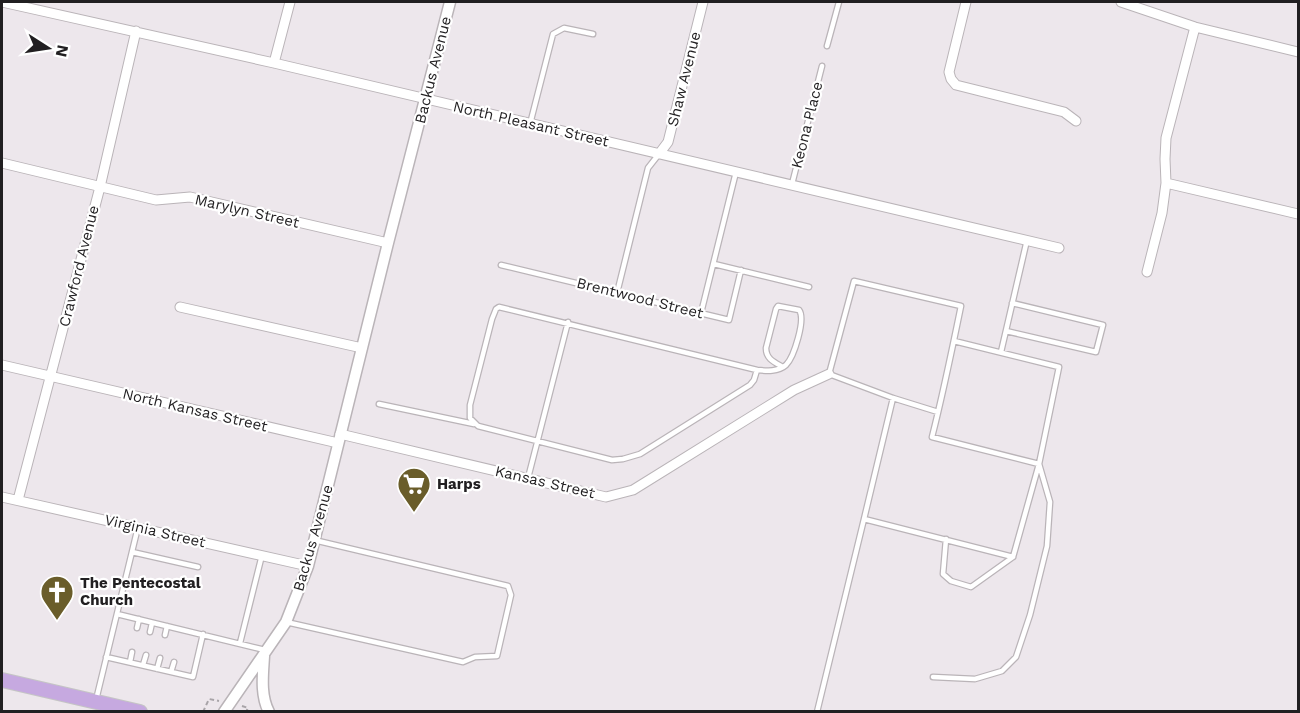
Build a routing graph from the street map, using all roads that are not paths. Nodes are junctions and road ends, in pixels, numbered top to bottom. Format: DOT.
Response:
graph roads {
  1 [pos="2,2"];
  2 [pos="50,2"];
  3 [pos="290,2"];
  4 [pos="450,2"];
  5 [pos="703,2"];
  6 [pos="839,2"];
  7 [pos="966,2"];
  8 [pos="1121,2"];
  9 [pos="47,12"];
  10 [pos="1195,27"];
  11 [pos="136,32"];
  12 [pos="593,34"];
  13 [pos="828,46"];
  14 [pos="1299,52"];
  15 [pos="274,63"];
  16 [pos="822,66"];
  17 [pos="425,100"];
  18 [pos="1076,121"];
  19 [pos="530,124"];
  20 [pos="659,154"];
  21 [pos="2,163"];
  22 [pos="736,172"];
  23 [pos="1166,183"];
  24 [pos="792,184"];
  25 [pos="100,187"];
  26 [pos="1299,214"];
  27 [pos="1028,240"];
  28 [pos="387,243"];
  29 [pos="1059,248"];
  30 [pos="714,264"];
  31 [pos="501,265"];
  32 [pos="741,270"];
  33 [pos="1147,272"];
  34 [pos="809,287"];
  35 [pos="617,293"];
  36 [pos="1012,303"];
  37 [pos="180,308"];
  38 [pos="701,313"];
  39 [pos="568,322"];
  40 [pos="1006,331"];
  41 [pos="954,341"];
  42 [pos="362,348"];
  43 [pos="1001,352"];
  44 [pos="2,365"];
  45 [pos="783,367"];
  46 [pos="757,370"];
  47 [pos="829,374"];
  48 [pos="51,376"];
  49 [pos="893,398"];
  50 [pos="379,404"];
  51 [pos="938,412"];
  52 [pos="474,424"];
  53 [pos="339,439"];
  54 [pos="537,442"];
  55 [pos="1039,464"];
  56 [pos="528,478"];
  57 [pos="2,497"];
  58 [pos="18,500"];
  59 [pos="864,519"];
  60 [pos="138,528"];
  61 [pos="946,539"];
  62 [pos="314,540"];
  63 [pos="132,552"];
  64 [pos="262,555"];
  65 [pos="1013,557"];
  66 [pos="308,566"];
  67 [pos="198,567"];
  68 [pos="117,614"];
  69 [pos="139,619"];
  70 [pos="152,622"];
  71 [pos="286,622"];
  72 [pos="167,626"];
  73 [pos="137,628"];
  74 [pos="181,629"];
  75 [pos="150,632"];
  76 [pos="203,634"];
  77 [pos="165,635"];
  78 [pos="179,638"];
  79 [pos="240,643"];
  80 [pos="132,652"];
  81 [pos="266,653"];
  82 [pos="146,655"];
  83 [pos="106,657"];
  84 [pos="159,658"];
  85 [pos="130,662"];
  86 [pos="174,662"];
  87 [pos="143,665"];
  88 [pos="157,669"];
  89 [pos="171,672"];
  90 [pos="933,678"];
  91 [pos="2,680"];
  92 [pos="99,705"];
  93 [pos="138,711"];
  94 [pos="224,711"];
  95 [pos="269,711"];
  96 [pos="817,711"];
  1 -- 9 [label="street, North Pleasant Street"];
  2 -- 9 [label="street"];
  3 -- 15 [label="street"];
  4 -- 17 [label="street, Backus Avenue"];
  5 -- 20 [label="street, Shaw Avenue"];
  6 -- 13 [label="lane"];
  7 -- 18 [label="street"];
  8 -- 10 [label="street"];
  9 -- 11 [label="street, North Pleasant Street"];
  10 -- 14 [label="street"];
  10 -- 23 [label="street"];
  11 -- 15 [label="street, North Pleasant Street"];
  11 -- 25 [label="street, Crawford Avenue"];
  12 -- 19 [label="lane"];
  15 -- 17 [label="street, North Pleasant Street"];
  16 -- 24 [label="lane, Keona Place"];
  17 -- 19 [label="street, North Pleasant Street"];
  17 -- 28 [label="street, Backus Avenue"];
  19 -- 20 [label="street, North Pleasant Street"];
  20 -- 22 [label="street, North Pleasant Street"];
  20 -- 35 [label="lane"];
  21 -- 25 [label="street, Marylyn Street"];
  22 -- 24 [label="street, North Pleasant Street"];
  22 -- 30 [label="lane"];
  23 -- 26 [label="street"];
  23 -- 33 [label="street"];
  24 -- 27 [label="street, North Pleasant Street"];
  25 -- 28 [label="street, Marylyn Street"];
  25 -- 48 [label="street, Crawford Avenue"];
  27 -- 29 [label="street, North Pleasant Street"];
  27 -- 36 [label="lane"];
  28 -- 42 [label="street, Backus Avenue"];
  30 -- 32 [label="lane"];
  30 -- 38 [label="lane"];
  31 -- 35 [label="lane, Brentwood Street"];
  32 -- 34 [label="lane"];
  32 -- 38 [label="lane, Brentwood Street"];
  35 -- 38 [label="lane, Brentwood Street"];
  36 -- 40 [label="lane"];
  36 -- 40 [label="lane"];
  37 -- 42 [label="street"];
  39 -- 46 [label="lane"];
  39 -- 52 [label="lane"];
  39 -- 54 [label="lane"];
  40 -- 43 [label="lane"];
  41 -- 43 [label="lane"];
  41 -- 47 [label="lane"];
  41 -- 51 [label="lane"];
  42 -- 53 [label="street, Backus Avenue"];
  43 -- 55 [label="lane"];
  44 -- 48 [label="street"];
  45 -- 45 [label="lane"];
  45 -- 46 [label="lane"];
  46 -- 54 [label="lane"];
  47 -- 49 [label="lane"];
  47 -- 56 [label="street, Kansas Street"];
  48 -- 53 [label="street, North Kansas Street"];
  48 -- 58 [label="street, Crawford Avenue"];
  49 -- 51 [label="lane"];
  49 -- 59 [label="lane"];
  50 -- 52 [label="lane"];
  51 -- 55 [label="lane"];
  52 -- 54 [label="lane"];
  53 -- 56 [label="street, Kansas Street"];
  53 -- 62 [label="street, Backus Avenue"];
  54 -- 56 [label="lane"];
  55 -- 65 [label="lane"];
  55 -- 90 [label="lane"];
  57 -- 58 [label="street, Virginia Street"];
  58 -- 60 [label="street, Virginia Street"];
  59 -- 61 [label="lane"];
  59 -- 96 [label="lane"];
  60 -- 63 [label="lane"];
  60 -- 64 [label="street, Virginia Street"];
  61 -- 65 [label="lane"];
  61 -- 65 [label="lane"];
  62 -- 66 [label="street, Backus Avenue"];
  62 -- 71 [label="lane"];
  63 -- 67 [label="lane"];
  63 -- 68 [label="lane"];
  64 -- 66 [label="street, Virginia Street"];
  64 -- 79 [label="lane"];
  66 -- 71 [label="street, Backus Avenue"];
  68 -- 69 [label="lane"];
  68 -- 83 [label="lane"];
  69 -- 70 [label="lane"];
  69 -- 73 [label="lane"];
  70 -- 72 [label="lane"];
  70 -- 75 [label="lane"];
  71 -- 81 [label="street, Backus Avenue"];
  72 -- 74 [label="lane"];
  72 -- 77 [label="lane"];
  74 -- 76 [label="lane"];
  74 -- 78 [label="lane"];
  76 -- 79 [label="lane"];
  76 -- 89 [label="lane"];
  79 -- 81 [label="lane"];
  80 -- 85 [label="lane"];
  81 -- 94 [label="street, Backus Avenue"];
  81 -- 95 [label="street"];
  82 -- 87 [label="lane"];
  83 -- 85 [label="lane"];
  83 -- 92 [label="lane"];
  84 -- 88 [label="lane"];
  85 -- 87 [label="lane"];
  86 -- 89 [label="lane"];
  87 -- 88 [label="lane"];
  88 -- 89 [label="lane"];
  91 -- 92 [label="main road"];
  92 -- 93 [label="main road"];
}
